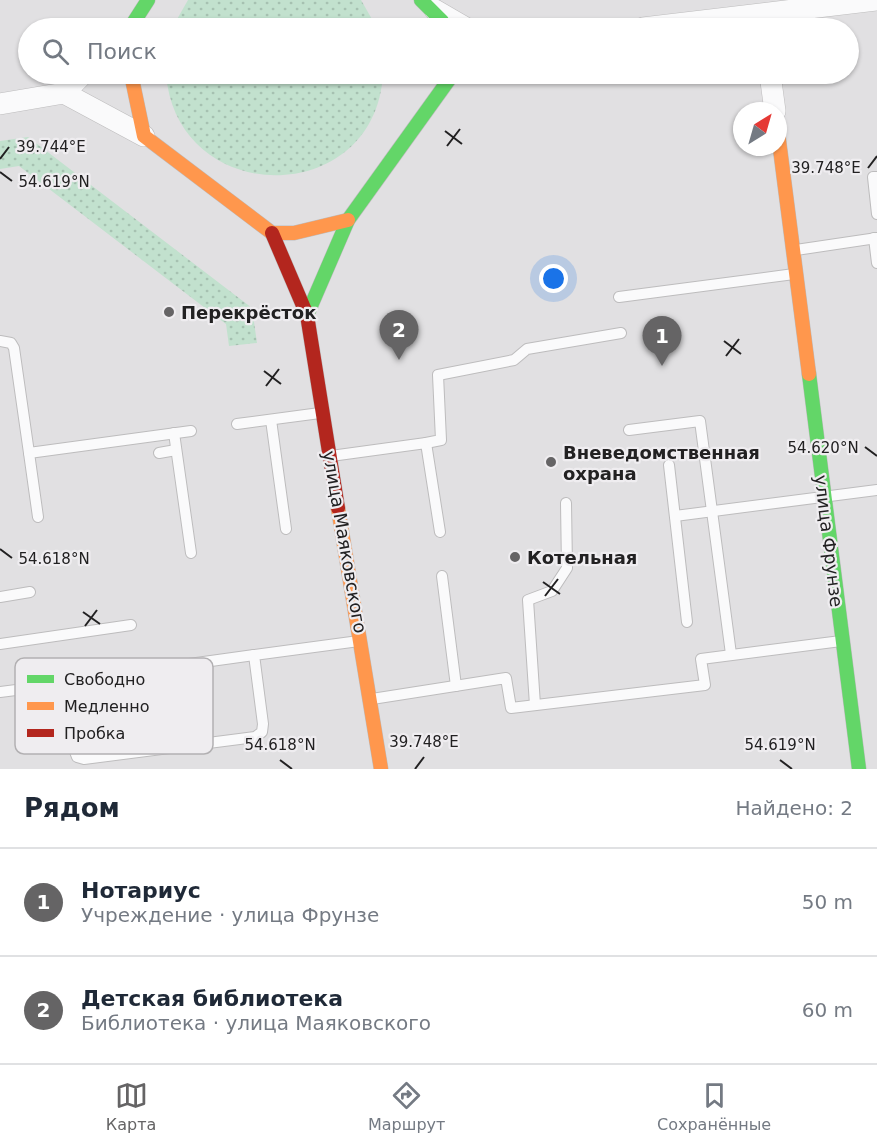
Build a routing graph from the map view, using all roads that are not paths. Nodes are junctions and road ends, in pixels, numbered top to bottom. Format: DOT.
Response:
graph roads {
  1 [pos="148,0"];
  2 [pos="877,0"];
  3 [pos="425,3"];
  4 [pos="763,15"];
  5 [pos="136,18"];
  6 [pos="437,18"];
  7 [pos="450,18"];
  8 [pos="735,18"];
  9 [pos="73,84"];
  10 [pos="133,84"];
  11 [pos="446,84"];
  12 [pos="772,84"];
  13 [pos="64,93"];
  14 [pos="774,102"];
  15 [pos="0,104"];
  16 [pos="144,136"];
  17 [pos="781,156"];
  18 [pos="877,177"];
  19 [pos="877,214"];
  20 [pos="348,220"];
  21 [pos="272,233"];
  22 [pos="875,238"];
  23 [pos="793,250"];
  24 [pos="877,260"];
  25 [pos="796,274"];
  26 [pos="619,297"];
  27 [pos="307,315"];
  28 [pos="621,333"];
  29 [pos="0,342"];
  30 [pos="323,413"];
  31 [pos="271,420"];
  32 [pos="237,424"];
  33 [pos="629,430"];
  34 [pos="191,431"];
  35 [pos="174,433"];
  36 [pos="426,443"];
  37 [pos="176,450"];
  38 [pos="29,453"];
  39 [pos="159,453"];
  40 [pos="330,456"];
  41 [pos="669,465"];
  42 [pos="877,490"];
  43 [pos="824,496"];
  44 [pos="566,503"];
  45 [pos="712,511"];
  46 [pos="675,516"];
  47 [pos="38,517"];
  48 [pos="286,529"];
  49 [pos="440,532"];
  50 [pos="191,553"];
  51 [pos="442,576"];
  52 [pos="30,592"];
  53 [pos="0,597"];
  54 [pos="687,622"];
  55 [pos="131,625"];
  56 [pos="842,640"];
  57 [pos="362,641"];
  58 [pos="0,644"];
  59 [pos="731,654"];
  60 [pos="254,655"];
  61 [pos="213,661"];
  62 [pos="456,686"];
  63 [pos="15,690"];
  64 [pos="0,692"];
  65 [pos="371,699"];
  66 [pos="536,705"];
  67 [pos="213,742"];
  68 [pos="76,754"];
  69 [pos="123,754"];
  70 [pos="381,769"];
  71 [pos="859,769"];
  1 -- 5 [label="street"];
  2 -- 4 [label="street"];
  3 -- 6 [label="street"];
  3 -- 7 [label="street"];
  4 -- 8 [label="street"];
  9 -- 13 [label="street"];
  10 -- 16 [label="street"];
  11 -- 20 [label="street"];
  12 -- 14 [label="street"];
  13 -- 15 [label="street"];
  13 -- 16 [label="street"];
  16 -- 21 [label="street"];
  17 -- 23 [label="street, улица Фрунзе"];
  18 -- 19 [label="lane"];
  20 -- 21 [label="street"];
  20 -- 27 [label="street"];
  21 -- 27 [label="street, улица Маяковского"];
  22 -- 23 [label="lane"];
  22 -- 24 [label="lane"];
  23 -- 25 [label="street, улица Фрунзе"];
  25 -- 26 [label="lane"];
  25 -- 43 [label="street, улица Фрунзе"];
  27 -- 30 [label="street, улица Маяковского"];
  28 -- 36 [label="lane"];
  29 -- 38 [label="lane"];
  30 -- 31 [label="lane"];
  30 -- 40 [label="street, улица Маяковского"];
  31 -- 32 [label="lane"];
  31 -- 48 [label="lane"];
  33 -- 45 [label="lane"];
  34 -- 35 [label="lane"];
  35 -- 37 [label="lane"];
  35 -- 38 [label="lane"];
  36 -- 40 [label="lane"];
  36 -- 49 [label="lane"];
  37 -- 39 [label="lane"];
  37 -- 50 [label="lane"];
  38 -- 47 [label="lane"];
  40 -- 57 [label="street, улица Маяковского"];
  41 -- 46 [label="lane"];
  42 -- 43 [label="lane"];
  43 -- 45 [label="lane"];
  43 -- 56 [label="street, улица Фрунзе"];
  44 -- 66 [label="lane"];
  45 -- 46 [label="lane"];
  45 -- 59 [label="lane"];
  46 -- 54 [label="lane"];
  51 -- 62 [label="lane"];
  52 -- 53 [label="lane"];
  55 -- 58 [label="lane"];
  56 -- 59 [label="lane"];
  56 -- 71 [label="street, улица Фрунзе"];
  57 -- 60 [label="lane"];
  57 -- 65 [label="street, улица Маяковского"];
  59 -- 66 [label="lane"];
  60 -- 61 [label="lane"];
  60 -- 67 [label="lane"];
  62 -- 65 [label="lane"];
  62 -- 66 [label="lane"];
  63 -- 64 [label="lane"];
  65 -- 70 [label="street, улица Маяковского"];
  68 -- 69 [label="lane"];
}
